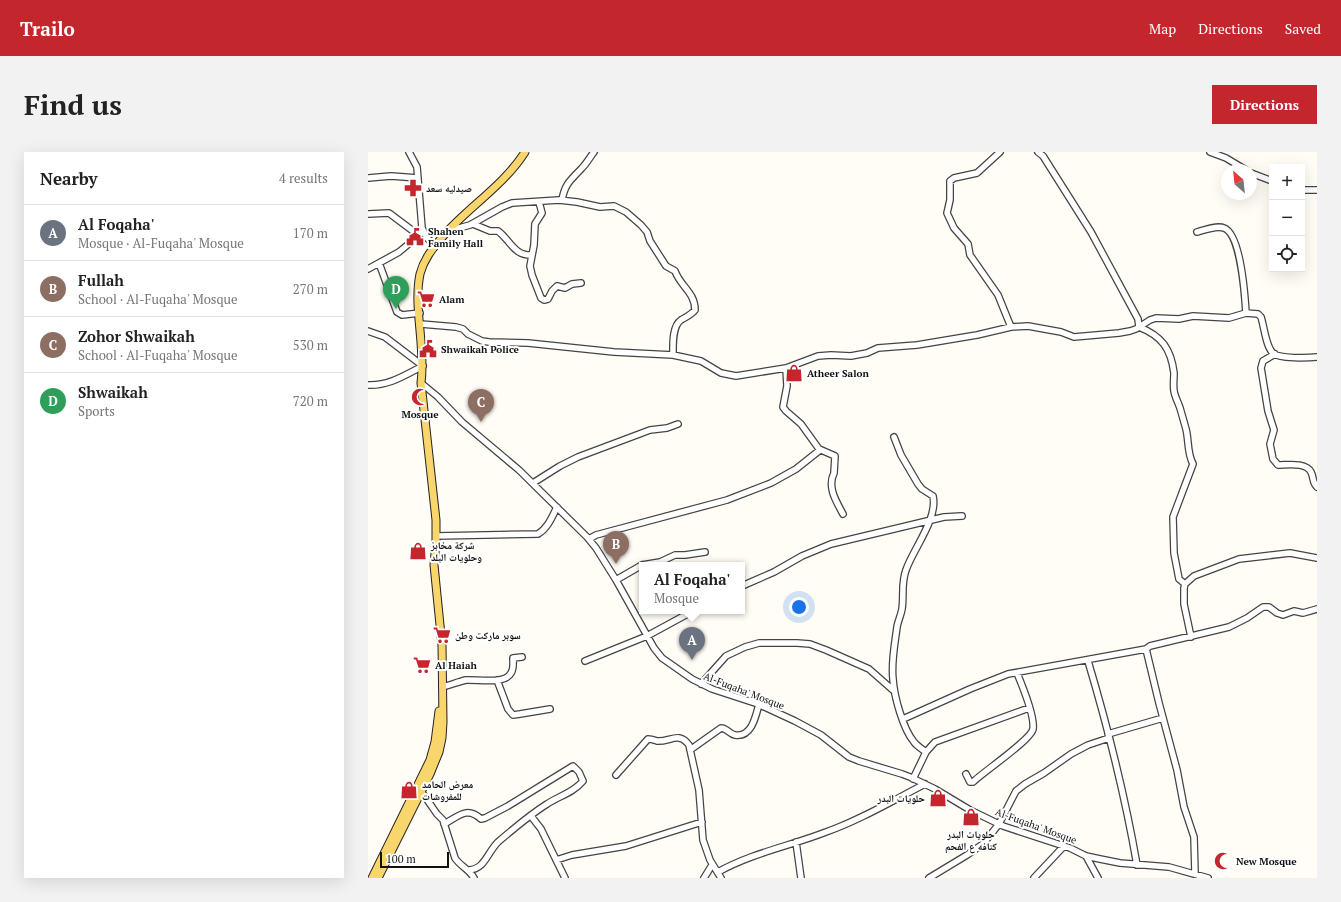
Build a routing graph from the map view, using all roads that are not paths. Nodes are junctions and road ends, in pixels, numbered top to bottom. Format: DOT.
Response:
graph roads {
  1 [pos="410,152"];
  2 [pos="525,152"];
  3 [pos="594,152"];
  4 [pos="1000,152"];
  5 [pos="1038,152"];
  6 [pos="1210,152"];
  7 [pos="1236,164"];
  8 [pos="1257,175"];
  9 [pos="368,178"];
  10 [pos="418,178"];
  11 [pos="1269,180"];
  12 [pos="1305,190"];
  13 [pos="1317,190"];
  14 [pos="562,200"];
  15 [pos="539,202"];
  16 [pos="368,214"];
  17 [pos="473,224"];
  18 [pos="448,231"];
  19 [pos="423,232"];
  20 [pos="1197,232"];
  21 [pos="435,245"];
  22 [pos="532,255"];
  23 [pos="379,263"];
  24 [pos="368,269"];
  25 [pos="581,283"];
  26 [pos="420,313"];
  27 [pos="1246,314"];
  28 [pos="420,324"];
  29 [pos="1011,327"];
  30 [pos="1139,327"];
  31 [pos="368,331"];
  32 [pos="1275,354"];
  33 [pos="672,355"];
  34 [pos="1317,357"];
  35 [pos="423,366"];
  36 [pos="786,368"];
  37 [pos="421,383"];
  38 [pos="368,385"];
  39 [pos="678,424"];
  40 [pos="894,438"];
  41 [pos="820,450"];
  42 [pos="533,483"];
  43 [pos="1317,487"];
  44 [pos="557,507"];
  45 [pos="843,514"];
  46 [pos="962,516"];
  47 [pos="929,521"];
  48 [pos="436,536"];
  49 [pos="589,539"];
  50 [pos="705,552"];
  51 [pos="1317,558"];
  52 [pos="660,562"];
  53 [pos="639,567"];
  54 [pos="616,580"];
  55 [pos="1185,584"];
  56 [pos="745,585"];
  57 [pos="1317,609"];
  58 [pos="687,614"];
  59 [pos="647,636"];
  60 [pos="1191,637"];
  61 [pos="1146,650"];
  62 [pos="522,657"];
  63 [pos="585,661"];
  64 [pos="1088,661"];
  65 [pos="1018,673"];
  66 [pos="497,680"];
  67 [pos="701,684"];
  68 [pos="442,687"];
  69 [pos="895,692"];
  70 [pos="759,704"];
  71 [pos="1029,708"];
  72 [pos="550,709"];
  73 [pos="1163,718"];
  74 [pos="903,719"];
  75 [pos="1109,736"];
  76 [pos="690,750"];
  77 [pos="926,752"];
  78 [pos="966,774"];
  79 [pos="616,775"];
  80 [pos="913,779"];
  81 [pos="924,784"];
  82 [pos="421,791"];
  83 [pos="531,816"];
  84 [pos="702,822"];
  85 [pos="444,824"];
  86 [pos="999,824"];
  87 [pos="796,842"];
  88 [pos="1064,846"];
  89 [pos="1086,856"];
  90 [pos="556,860"];
  91 [pos="712,865"];
  92 [pos="1137,865"];
  93 [pos="468,870"];
  94 [pos="718,872"];
  95 [pos="1195,873"];
  96 [pos="372,878"];
  97 [pos="378,878"];
  98 [pos="474,878"];
  99 [pos="565,878"];
  100 [pos="704,878"];
  101 [pos="721,878"];
  102 [pos="801,878"];
  103 [pos="929,878"];
  104 [pos="1034,878"];
  105 [pos="1098,878"];
  106 [pos="1208,878"];
  1 -- 10 [label="street"];
  2 -- 18 [label="main road"];
  3 -- 14 [label="street"];
  4 -- 29 [label="street"];
  5 -- 30 [label="street"];
  6 -- 7 [label="street"];
  8 -- 11 [label="street"];
  9 -- 10 [label="street"];
  10 -- 19 [label="street"];
  12 -- 13 [label="street"];
  14 -- 15 [label="street"];
  14 -- 33 [label="street"];
  15 -- 17 [label="street"];
  15 -- 22 [label="street"];
  16 -- 19 [label="street"];
  17 -- 18 [label="street"];
  17 -- 22 [label="street"];
  18 -- 21 [label="main road"];
  19 -- 21 [label="street"];
  19 -- 23 [label="street"];
  20 -- 27 [label="street"];
  21 -- 26 [label="main road"];
  22 -- 25 [label="street"];
  23 -- 24 [label="street"];
  23 -- 26 [label="street"];
  26 -- 28 [label="main road"];
  27 -- 30 [label="street"];
  27 -- 32 [label="street"];
  28 -- 33 [label="street"];
  28 -- 35 [label="main road"];
  29 -- 30 [label="street"];
  29 -- 36 [label="street"];
  30 -- 55 [label="street"];
  31 -- 35 [label="street"];
  32 -- 34 [label="street"];
  32 -- 43 [label="street"];
  33 -- 36 [label="street"];
  35 -- 37 [label="main road"];
  35 -- 38 [label="street"];
  36 -- 41 [label="street"];
  37 -- 42 [label="street, Al-Fuqaha' Mosque"];
  37 -- 48 [label="main road"];
  39 -- 42 [label="street"];
  40 -- 47 [label="street"];
  41 -- 45 [label="street"];
  41 -- 49 [label="street"];
  42 -- 44 [label="street, Al-Fuqaha' Mosque"];
  44 -- 48 [label="street"];
  44 -- 49 [label="street, Al-Fuqaha' Mosque"];
  46 -- 47 [label="street"];
  47 -- 56 [label="street"];
  47 -- 69 [label="street"];
  48 -- 68 [label="main road"];
  49 -- 54 [label="street, Al-Fuqaha' Mosque"];
  50 -- 52 [label="street"];
  51 -- 55 [label="street"];
  53 -- 54 [label="street"];
  54 -- 59 [label="street, Al-Fuqaha' Mosque"];
  55 -- 60 [label="street"];
  57 -- 60 [label="street"];
  58 -- 59 [label="street"];
  59 -- 63 [label="street"];
  59 -- 67 [label="street, Al-Fuqaha' Mosque"];
  60 -- 61 [label="street"];
  61 -- 64 [label="street"];
  61 -- 73 [label="street"];
  62 -- 66 [label="street"];
  64 -- 65 [label="street"];
  64 -- 75 [label="street"];
  65 -- 71 [label="street"];
  65 -- 74 [label="street"];
  66 -- 68 [label="street"];
  66 -- 72 [label="street"];
  67 -- 69 [label="street"];
  67 -- 70 [label="street, Al-Fuqaha' Mosque"];
  68 -- 82 [label="main road"];
  68 -- 96 [label="main road"];
  69 -- 74 [label="street"];
  70 -- 76 [label="street"];
  70 -- 80 [label="street, Al-Fuqaha' Mosque"];
  71 -- 77 [label="street"];
  71 -- 78 [label="street"];
  73 -- 75 [label="street"];
  73 -- 95 [label="street"];
  74 -- 77 [label="street"];
  75 -- 86 [label="street"];
  75 -- 92 [label="street"];
  76 -- 79 [label="street"];
  76 -- 84 [label="street"];
  77 -- 80 [label="street"];
  80 -- 81 [label="street, Al-Fuqaha' Mosque"];
  81 -- 86 [label="street, Al-Fuqaha' Mosque"];
  81 -- 87 [label="street"];
  82 -- 85 [label="street"];
  82 -- 97 [label="main road"];
  83 -- 85 [label="street"];
  83 -- 90 [label="street"];
  83 -- 93 [label="street"];
  84 -- 90 [label="street"];
  84 -- 91 [label="street"];
  85 -- 93 [label="street"];
  86 -- 88 [label="street, Al-Fuqaha' Mosque"];
  86 -- 103 [label="street"];
  87 -- 94 [label="street"];
  87 -- 102 [label="street"];
  88 -- 89 [label="street, Al-Fuqaha' Mosque"];
  88 -- 104 [label="street"];
  89 -- 92 [label="street, Al-Fuqaha' Mosque"];
  89 -- 105 [label="street"];
  90 -- 99 [label="street"];
  91 -- 94 [label="street"];
  91 -- 100 [label="street"];
  92 -- 95 [label="street, Al-Fuqaha' Mosque"];
  93 -- 98 [label="street"];
  94 -- 101 [label="street"];
  95 -- 106 [label="street, Al-Fuqaha' Mosque"];
}
